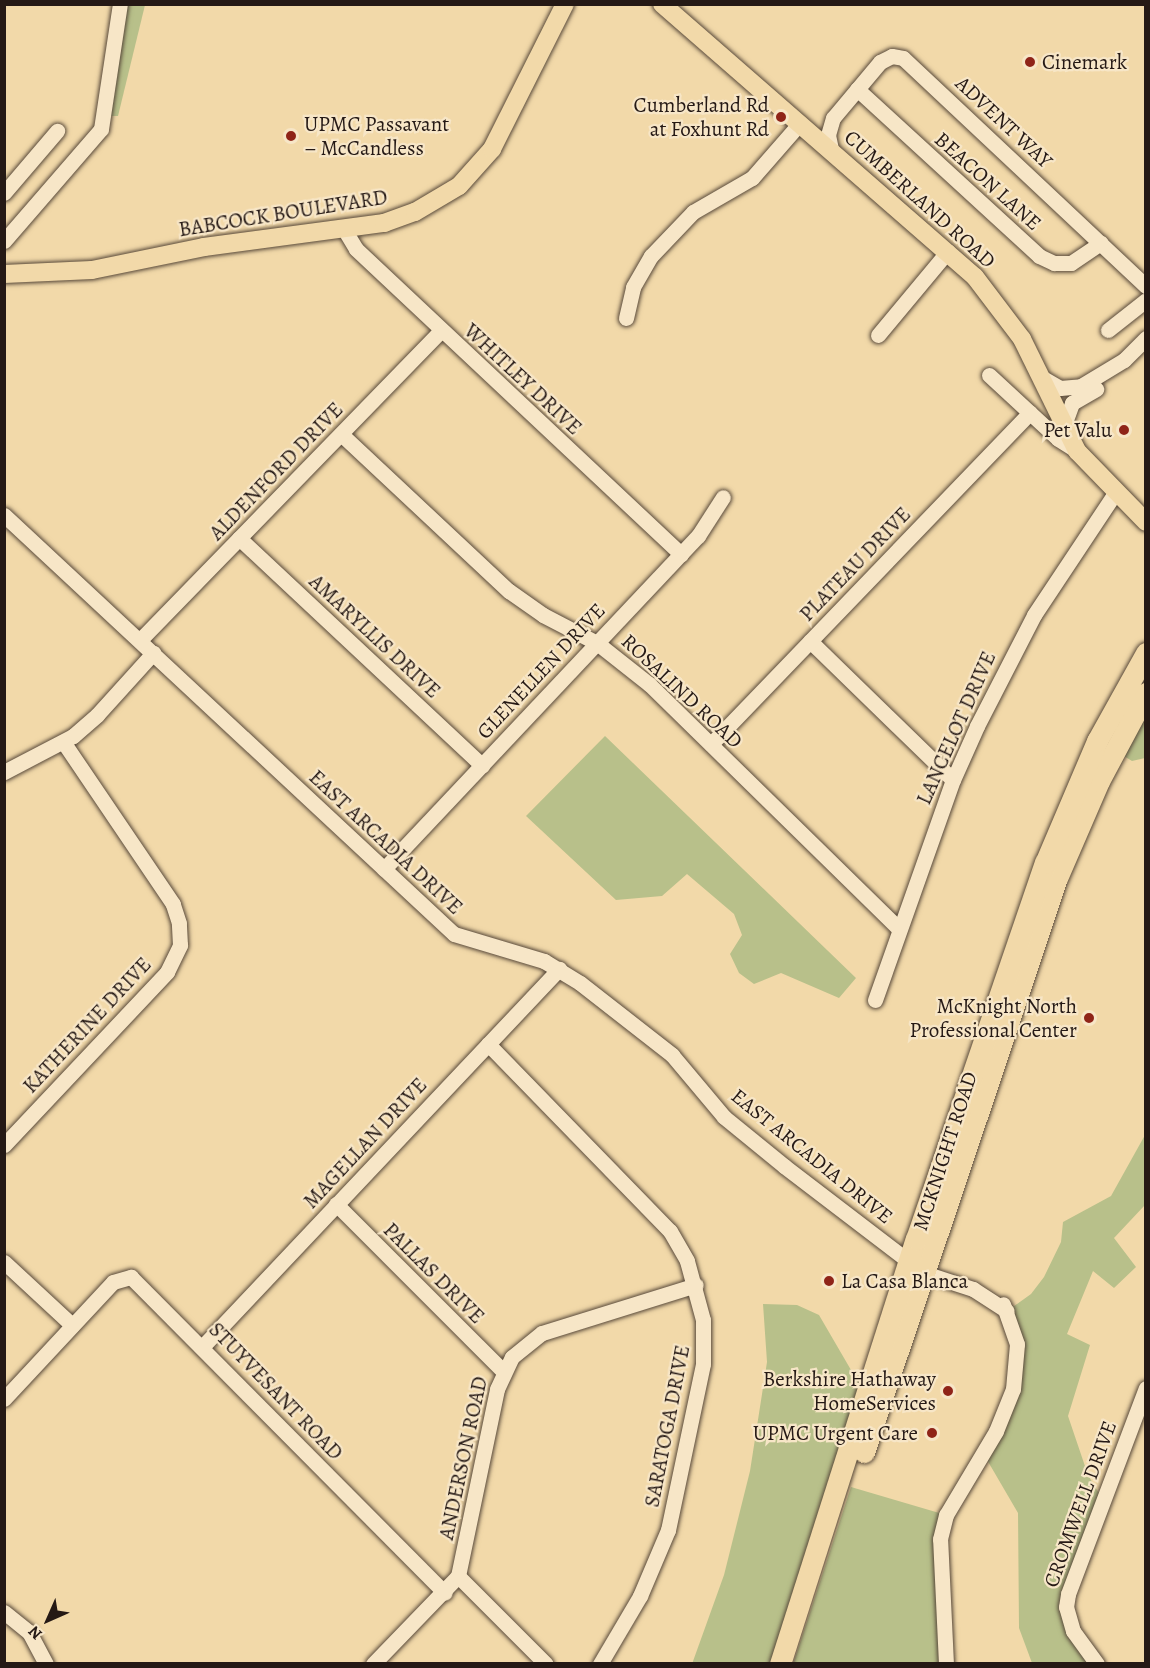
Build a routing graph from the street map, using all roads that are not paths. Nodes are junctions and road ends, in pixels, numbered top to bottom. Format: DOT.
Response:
graph roads {
  1 [pos="120,4"];
  2 [pos="565,4"];
  3 [pos="662,4"];
  4 [pos="856,89"];
  5 [pos="833,118"];
  6 [pos="803,125"];
  7 [pos="57,131"];
  8 [pos="831,149"];
  9 [pos="4,193"];
  10 [pos="344,229"];
  11 [pos="4,241"];
  12 [pos="1101,243"];
  13 [pos="948,251"];
  14 [pos="4,274"];
  15 [pos="1146,286"];
  16 [pos="1146,300"];
  17 [pos="626,318"];
  18 [pos="1108,330"];
  19 [pos="441,331"];
  20 [pos="878,335"];
  21 [pos="1146,338"];
  22 [pos="1124,360"];
  23 [pos="989,375"];
  24 [pos="1041,377"];
  25 [pos="1030,413"];
  26 [pos="1063,428"];
  27 [pos="341,434"];
  28 [pos="1077,451"];
  29 [pos="1115,493"];
  30 [pos="723,497"];
  31 [pos="4,514"];
  32 [pos="1146,522"];
  33 [pos="239,538"];
  34 [pos="681,554"];
  35 [pos="140,640"];
  36 [pos="810,641"];
  37 [pos="597,643"];
  38 [pos="153,653"];
  39 [pos="1146,653"];
  40 [pos="1146,693"];
  41 [pos="64,743"];
  42 [pos="711,744"];
  43 [pos="482,765"];
  44 [pos="4,772"];
  45 [pos="953,780"];
  46 [pos="384,869"];
  47 [pos="899,929"];
  48 [pos="559,969"];
  49 [pos="875,1000"];
  50 [pos="488,1044"];
  51 [pos="4,1145"];
  52 [pos="336,1204"];
  53 [pos="4,1262"];
  54 [pos="920,1266"];
  55 [pos="696,1285"];
  56 [pos="72,1325"];
  57 [pos="202,1346"];
  58 [pos="503,1371"];
  59 [pos="1144,1398"];
  60 [pos="4,1399"];
  61 [pos="458,1576"];
  62 [pos="445,1593"];
  63 [pos="4,1612"];
  64 [pos="46,1664"];
  65 [pos="373,1664"];
  66 [pos="546,1664"];
  67 [pos="600,1664"];
  68 [pos="780,1664"];
  69 [pos="793,1664"];
  70 [pos="946,1664"];
  71 [pos="1097,1664"];
  1 -- 11 [label="street"];
  2 -- 10 [label="main road, BABCOCK BOULEVARD"];
  3 -- 6 [label="main road, CUMBERLAND ROAD"];
  4 -- 5 [label="street, ADVENT WAY"];
  4 -- 12 [label="street, BEACON LANE"];
  4 -- 12 [label="street, ADVENT WAY"];
  5 -- 6 [label="street"];
  5 -- 8 [label="street"];
  6 -- 8 [label="main road, CUMBERLAND ROAD"];
  6 -- 17 [label="street"];
  7 -- 9 [label="street"];
  8 -- 13 [label="main road, CUMBERLAND ROAD"];
  10 -- 14 [label="main road, BABCOCK BOULEVARD"];
  10 -- 19 [label="street, WHITLEY DRIVE"];
  12 -- 15 [label="street, ADVENT WAY"];
  13 -- 20 [label="street"];
  13 -- 24 [label="main road, CUMBERLAND ROAD"];
  16 -- 18 [label="street"];
  19 -- 27 [label="street, ALDENFORD DRIVE"];
  19 -- 34 [label="street, WHITLEY DRIVE"];
  21 -- 22 [label="street"];
  22 -- 24 [label="street"];
  22 -- 26 [label="street"];
  23 -- 25 [label="street"];
  24 -- 26 [label="main road, CUMBERLAND ROAD"];
  25 -- 28 [label="street"];
  25 -- 36 [label="street, PLATEAU DRIVE"];
  26 -- 28 [label="main road, CUMBERLAND ROAD"];
  27 -- 33 [label="street, ALDENFORD DRIVE"];
  27 -- 37 [label="street, ROSALIND ROAD"];
  28 -- 29 [label="main road, CUMBERLAND ROAD"];
  29 -- 32 [label="main road, CUMBERLAND ROAD"];
  29 -- 45 [label="street, LANCELOT DRIVE"];
  30 -- 34 [label="street, GLENELLEN DRIVE"];
  31 -- 35 [label="street, EAST ARCADIA DRIVE"];
  33 -- 35 [label="street, ALDENFORD DRIVE"];
  33 -- 43 [label="street, AMARYLLIS DRIVE"];
  34 -- 37 [label="street, GLENELLEN DRIVE"];
  35 -- 38 [label="street, EAST ARCADIA DRIVE"];
  36 -- 42 [label="street, PLATEAU DRIVE"];
  36 -- 45 [label="street"];
  37 -- 42 [label="street, ROSALIND ROAD"];
  37 -- 43 [label="street, GLENELLEN DRIVE"];
  38 -- 41 [label="street"];
  38 -- 46 [label="street, EAST ARCADIA DRIVE"];
  39 -- 54 [label="highway, MCKNIGHT ROAD"];
  40 -- 54 [label="highway, MCKNIGHT ROAD"];
  41 -- 44 [label="street"];
  41 -- 51 [label="street, KATHERINE DRIVE"];
  42 -- 47 [label="street, ROSALIND ROAD"];
  43 -- 46 [label="street, GLENELLEN DRIVE"];
  45 -- 47 [label="street, LANCELOT DRIVE"];
  46 -- 48 [label="street, EAST ARCADIA DRIVE"];
  47 -- 49 [label="street, LANCELOT DRIVE"];
  48 -- 50 [label="street, MAGELLAN DRIVE"];
  48 -- 54 [label="street, EAST ARCADIA DRIVE"];
  50 -- 52 [label="street, MAGELLAN DRIVE"];
  50 -- 55 [label="street, SARATOGA DRIVE"];
  52 -- 57 [label="street, MAGELLAN DRIVE"];
  52 -- 58 [label="street, PALLAS DRIVE"];
  53 -- 56 [label="street"];
  54 -- 68 [label="highway, MCKNIGHT ROAD"];
  54 -- 69 [label="highway, MCKNIGHT ROAD"];
  54 -- 70 [label="street"];
  55 -- 58 [label="street, ANDERSON ROAD"];
  55 -- 67 [label="street, SARATOGA DRIVE"];
  56 -- 57 [label="street, STUYVESANT ROAD"];
  56 -- 60 [label="street"];
  57 -- 62 [label="street, STUYVESANT ROAD"];
  58 -- 61 [label="street, ANDERSON ROAD"];
  59 -- 71 [label="street, CROMWELL DRIVE"];
  61 -- 62 [label="street, ANDERSON ROAD"];
  61 -- 66 [label="street"];
  62 -- 65 [label="street, ANDERSON ROAD"];
  63 -- 64 [label="street"];
}
